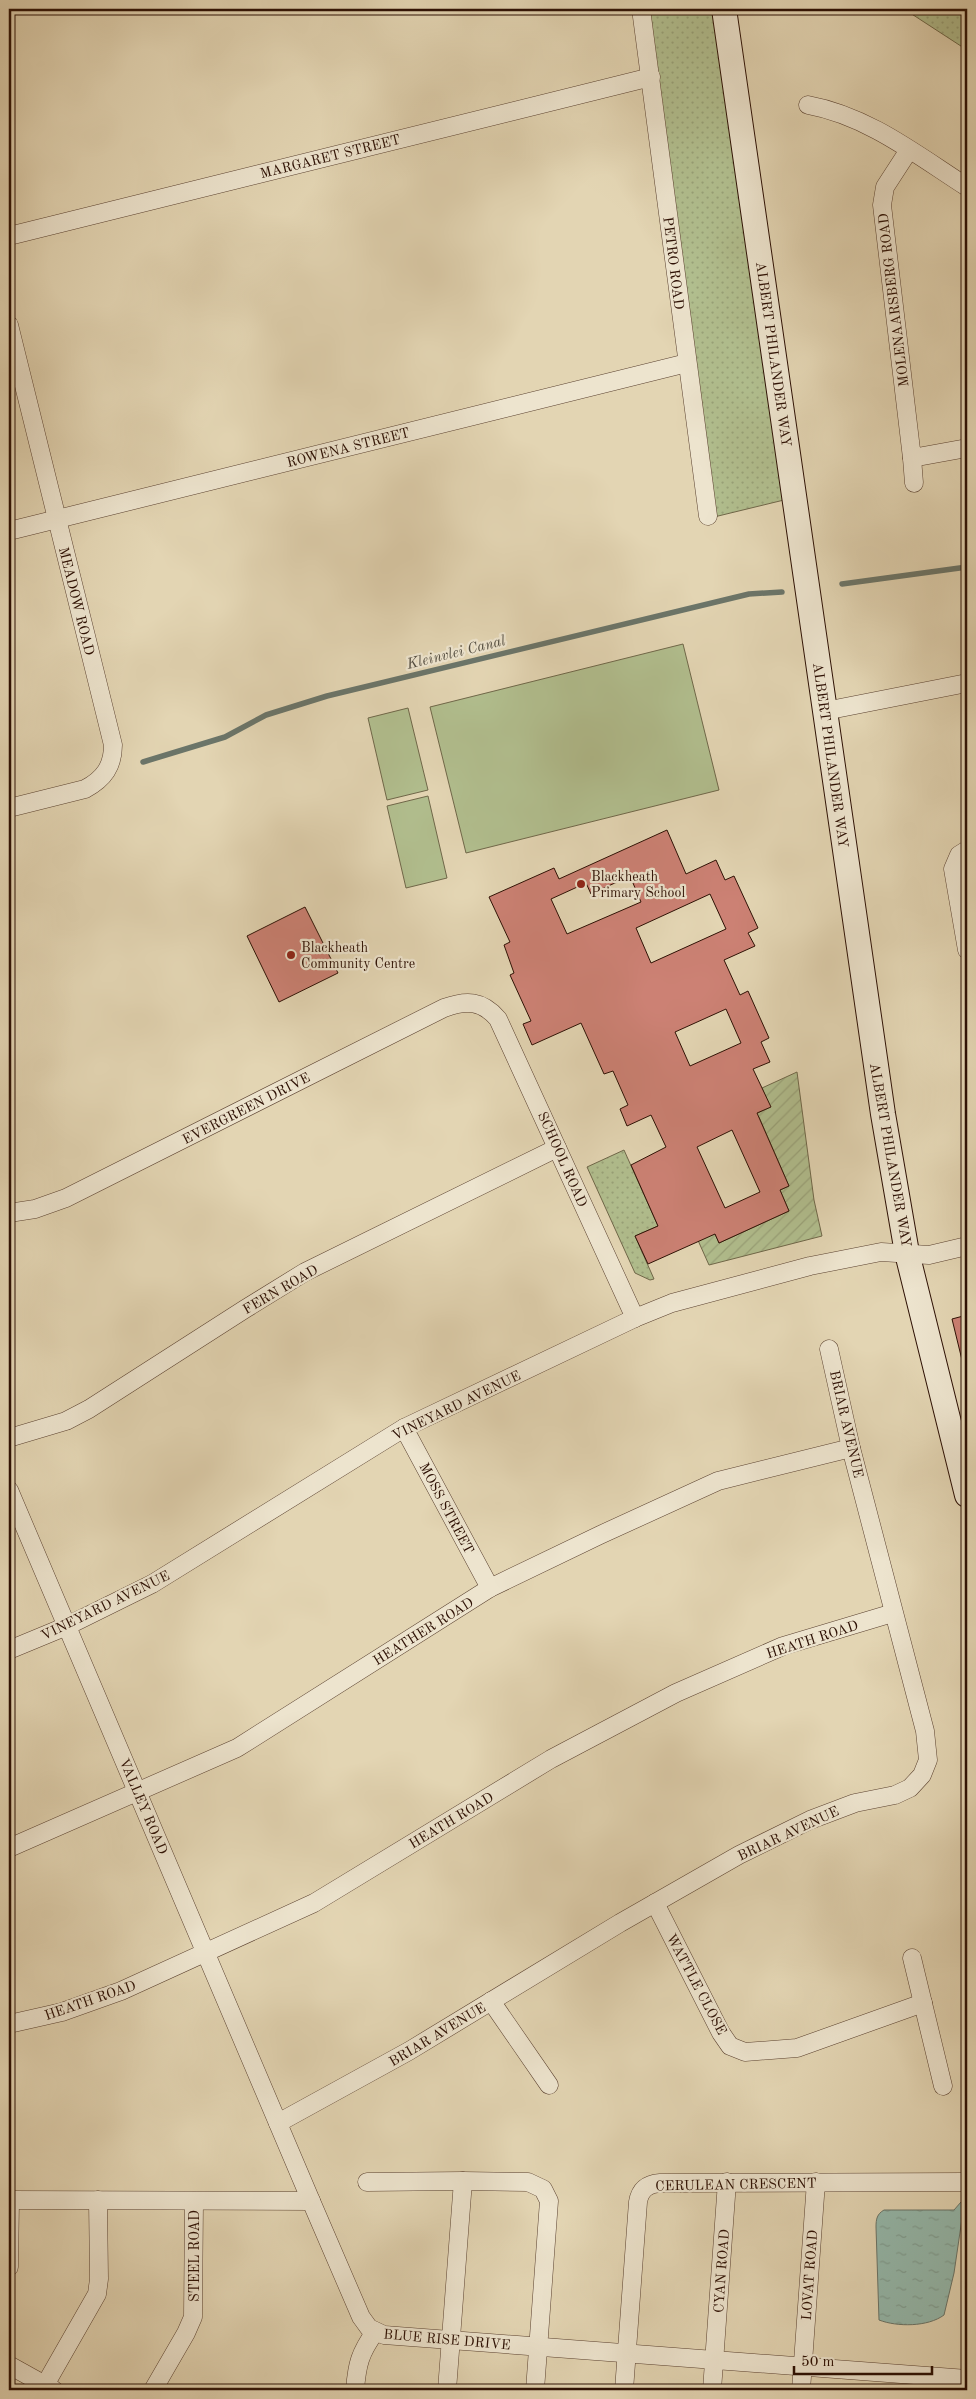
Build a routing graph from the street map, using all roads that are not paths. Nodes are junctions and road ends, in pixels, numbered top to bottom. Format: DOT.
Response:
graph roads {
  1 [pos="641,9"];
  2 [pos="724,9"];
  3 [pos="651,77"];
  4 [pos="808,105"];
  5 [pos="909,150"];
  6 [pos="967,187"];
  7 [pos="9,236"];
  8 [pos="9,325"];
  9 [pos="687,363"];
  10 [pos="967,448"];
  11 [pos="912,458"];
  12 [pos="914,483"];
  13 [pos="708,516"];
  14 [pos="56,519"];
  15 [pos="9,531"];
  16 [pos="967,683"];
  17 [pos="825,711"];
  18 [pos="9,808"];
  19 [pos="967,850"];
  20 [pos="967,950"];
  21 [pos="482,1005"];
  22 [pos="557,1148"];
  23 [pos="9,1213"];
  24 [pos="967,1246"];
  25 [pos="907,1253"];
  26 [pos="636,1318"];
  27 [pos="829,1349"];
  28 [pos="404,1428"];
  29 [pos="9,1438"];
  30 [pos="851,1448"];
  31 [pos="9,1490"];
  32 [pos="967,1495"];
  33 [pos="490,1588"];
  34 [pos="893,1613"];
  35 [pos="67,1626"];
  36 [pos="9,1650"];
  37 [pos="138,1792"];
  38 [pos="9,1848"];
  39 [pos="655,1903"];
  40 [pos="207,1953"];
  41 [pos="912,1958"];
  42 [pos="491,2002"];
  43 [pos="923,2003"];
  44 [pos="9,2024"];
  45 [pos="549,2084"];
  46 [pos="943,2086"];
  47 [pos="278,2123"];
  48 [pos="367,2182"];
  49 [pos="462,2182"];
  50 [pos="727,2182"];
  51 [pos="816,2182"];
  52 [pos="967,2182"];
  53 [pos="10,2200"];
  54 [pos="98,2200"];
  55 [pos="194,2201"];
  56 [pos="311,2201"];
  57 [pos="9,2267"];
  58 [pos="375,2332"];
  59 [pos="450,2341"];
  60 [pos="539,2347"];
  61 [pos="626,2354"];
  62 [pos="714,2360"];
  63 [pos="9,2365"];
  64 [pos="803,2367"];
  65 [pos="967,2379"];
  66 [pos="890,2382"];
  67 [pos="50,2388"];
  68 [pos="153,2390"];
  69 [pos="355,2390"];
  70 [pos="447,2390"];
  71 [pos="535,2390"];
  72 [pos="624,2390"];
  73 [pos="712,2390"];
  74 [pos="801,2390"];
  1 -- 3 [label="street, PETRO ROAD"];
  2 -- 17 [label="street, ALBERT PHILANDER WAY"];
  3 -- 7 [label="street, MARGARET STREET"];
  3 -- 9 [label="street, PETRO ROAD"];
  4 -- 5 [label="street"];
  5 -- 6 [label="street"];
  5 -- 11 [label="street, MOLENAARSBERG ROAD"];
  8 -- 14 [label="street, MEADOW ROAD"];
  9 -- 13 [label="street, PETRO ROAD"];
  9 -- 14 [label="street, ROWENA STREET"];
  10 -- 11 [label="street"];
  11 -- 12 [label="street, MOLENAARSBERG ROAD"];
  14 -- 15 [label="street, ROWENA STREET"];
  14 -- 18 [label="street, MEADOW ROAD"];
  16 -- 17 [label="street"];
  17 -- 25 [label="street, ALBERT PHILANDER WAY"];
  19 -- 20 [label="street"];
  21 -- 22 [label="street, SCHOOL ROAD"];
  21 -- 23 [label="street, EVERGREEN DRIVE"];
  22 -- 26 [label="street, SCHOOL ROAD"];
  22 -- 29 [label="street, FERN ROAD"];
  24 -- 25 [label="street, VINEYARD AVENUE"];
  25 -- 26 [label="street, VINEYARD AVENUE"];
  25 -- 32 [label="street, ALBERT PHILANDER WAY"];
  26 -- 28 [label="street, VINEYARD AVENUE"];
  27 -- 30 [label="street, BRIAR AVENUE"];
  28 -- 33 [label="street, MOSS STREET"];
  28 -- 35 [label="street, VINEYARD AVENUE"];
  30 -- 33 [label="street, HEATHER ROAD"];
  30 -- 34 [label="street, BRIAR AVENUE"];
  31 -- 35 [label="street, VALLEY ROAD"];
  33 -- 37 [label="street, HEATHER ROAD"];
  34 -- 39 [label="street, BRIAR AVENUE"];
  34 -- 40 [label="street, HEATH ROAD"];
  35 -- 36 [label="street, VINEYARD AVENUE"];
  35 -- 37 [label="street, VALLEY ROAD"];
  37 -- 38 [label="street, HEATHER ROAD"];
  37 -- 40 [label="street, VALLEY ROAD"];
  39 -- 42 [label="street, BRIAR AVENUE"];
  39 -- 43 [label="street, WATTLE CLOSE"];
  40 -- 44 [label="street, HEATH ROAD"];
  40 -- 47 [label="street, VALLEY ROAD"];
  41 -- 43 [label="street"];
  42 -- 45 [label="street"];
  42 -- 47 [label="street, BRIAR AVENUE"];
  43 -- 46 [label="street"];
  47 -- 56 [label="street, BLUE RISE DRIVE"];
  48 -- 49 [label="street"];
  49 -- 59 [label="street"];
  49 -- 60 [label="street"];
  50 -- 51 [label="street, CERULEAN CRESCENT"];
  50 -- 61 [label="street, CERULEAN CRESCENT"];
  50 -- 62 [label="street, CYAN ROAD"];
  51 -- 52 [label="street, CERULEAN CRESCENT"];
  51 -- 64 [label="street, LOVAT ROAD"];
  53 -- 54 [label="street"];
  53 -- 57 [label="street"];
  54 -- 55 [label="street"];
  54 -- 67 [label="street"];
  55 -- 56 [label="street"];
  55 -- 68 [label="street, STEEL ROAD"];
  56 -- 58 [label="street, BLUE RISE DRIVE"];
  58 -- 59 [label="street, BLUE RISE DRIVE"];
  58 -- 69 [label="street"];
  59 -- 60 [label="street, BLUE RISE DRIVE"];
  59 -- 70 [label="street"];
  60 -- 61 [label="street, BLUE RISE DRIVE"];
  60 -- 71 [label="street"];
  61 -- 62 [label="street, BLUE RISE DRIVE"];
  61 -- 72 [label="street"];
  62 -- 64 [label="street, BLUE RISE DRIVE"];
  62 -- 73 [label="street, CYAN ROAD"];
  63 -- 67 [label="street"];
  64 -- 66 [label="street, BLUE RISE DRIVE"];
  64 -- 74 [label="street, LOVAT ROAD"];
  65 -- 66 [label="street, BLUE RISE DRIVE"];
}
